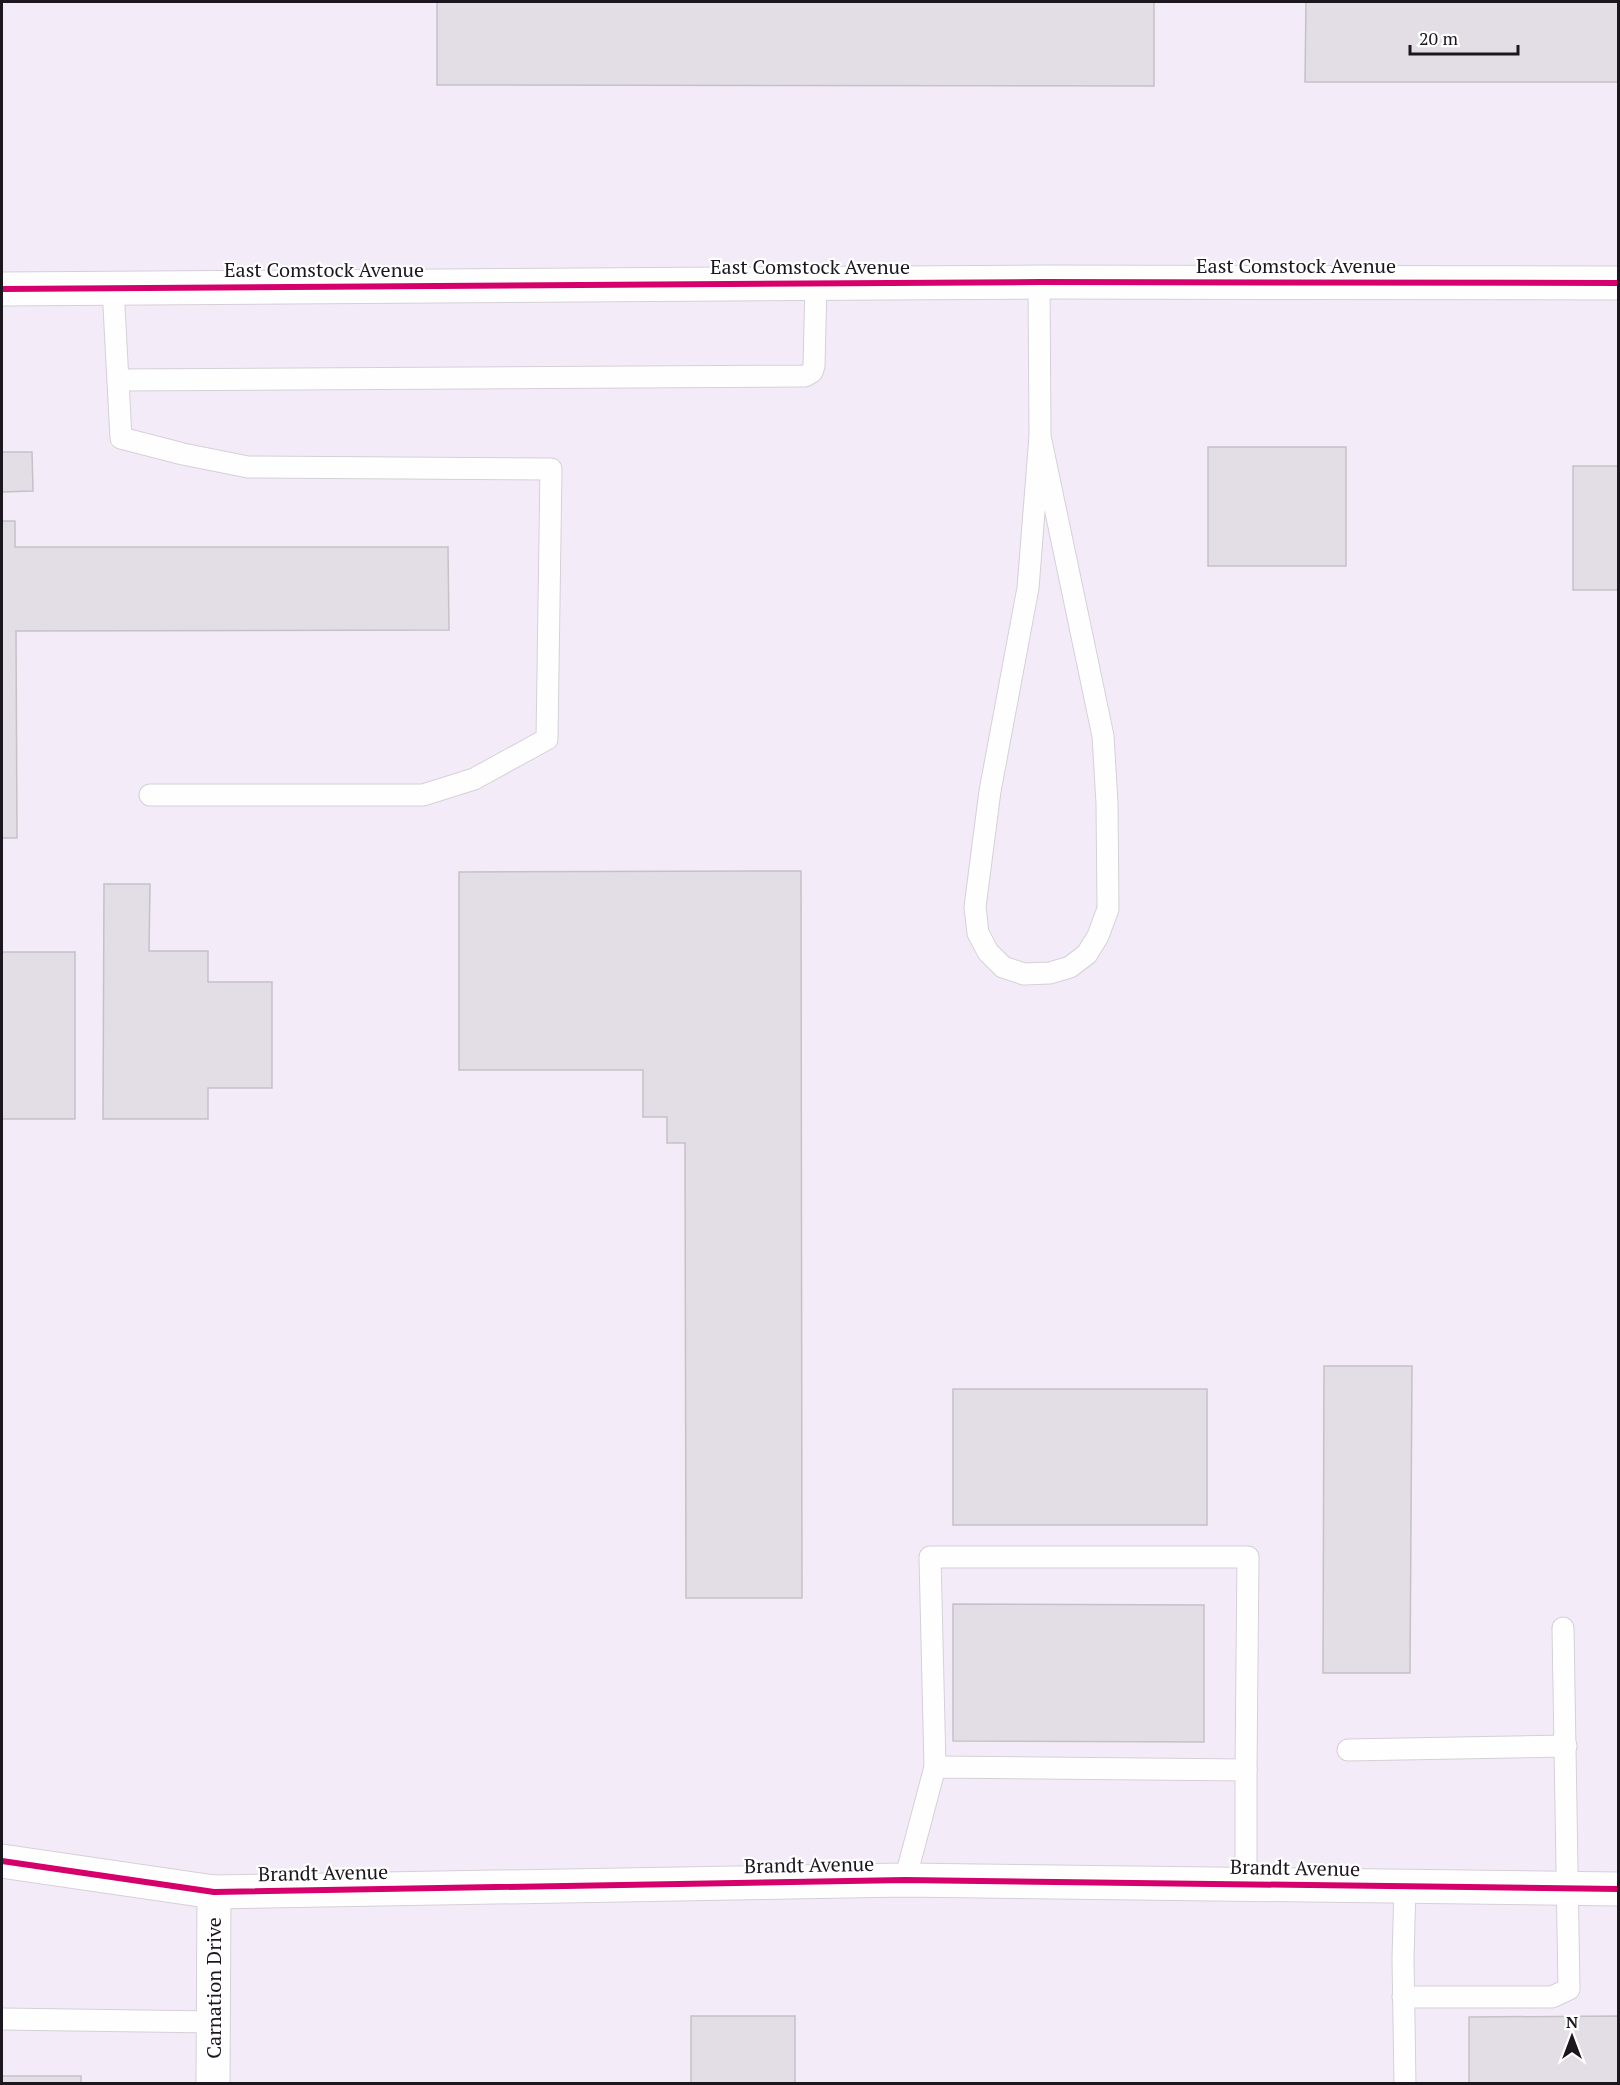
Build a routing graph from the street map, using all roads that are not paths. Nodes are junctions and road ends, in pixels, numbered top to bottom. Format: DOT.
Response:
graph roads {
  1 [pos="1039,282"];
  2 [pos="1618,283"];
  3 [pos="816,284"];
  4 [pos="113,288"];
  5 [pos="2,289"];
  6 [pos="118,380"];
  7 [pos="1040,436"];
  8 [pos="150,795"];
  9 [pos="1563,1628"];
  10 [pos="1566,1746"];
  11 [pos="1348,1750"];
  12 [pos="935,1767"];
  13 [pos="1246,1770"];
  14 [pos="2,1861"];
  15 [pos="905,1880"];
  16 [pos="1246,1884"];
  17 [pos="1405,1886"];
  18 [pos="1569,1889"];
  19 [pos="1618,1889"];
  20 [pos="214,1892"];
  21 [pos="1403,1996"];
  22 [pos="2,2019"];
  23 [pos="213,2022"];
  24 [pos="213,2084"];
  25 [pos="1405,2084"];
  1 -- 2 [label="street, East Comstock Avenue"];
  1 -- 3 [label="street, East Comstock Avenue"];
  1 -- 7 [label="lane"];
  3 -- 4 [label="street, East Comstock Avenue"];
  3 -- 6 [label="lane"];
  4 -- 5 [label="street, East Comstock Avenue"];
  4 -- 6 [label="lane"];
  6 -- 8 [label="lane"];
  7 -- 7 [label="lane"];
  9 -- 10 [label="lane"];
  10 -- 11 [label="lane"];
  10 -- 18 [label="lane"];
  12 -- 13 [label="lane"];
  12 -- 13 [label="lane"];
  12 -- 15 [label="lane"];
  13 -- 16 [label="lane"];
  14 -- 20 [label="street, Brandt Avenue"];
  15 -- 16 [label="street, Brandt Avenue"];
  15 -- 20 [label="street, Brandt Avenue"];
  16 -- 17 [label="street, Brandt Avenue"];
  17 -- 18 [label="street, Brandt Avenue"];
  17 -- 21 [label="lane"];
  18 -- 19 [label="street, Brandt Avenue"];
  18 -- 21 [label="lane"];
  20 -- 23 [label="street, Carnation Drive"];
  21 -- 25 [label="lane"];
  22 -- 23 [label="lane"];
  23 -- 24 [label="street, Carnation Drive"];
}
